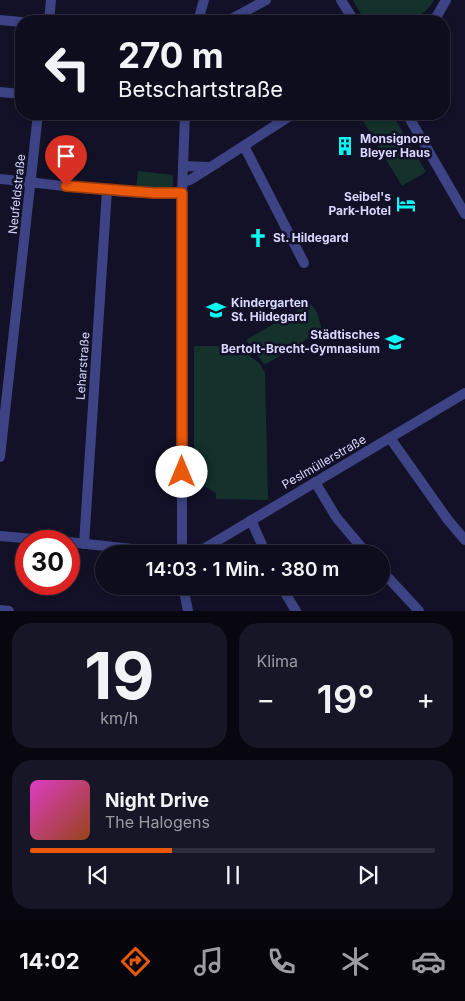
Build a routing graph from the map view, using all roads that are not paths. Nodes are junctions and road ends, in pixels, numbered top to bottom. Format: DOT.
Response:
graph roads {
  1 [pos="51,0"];
  2 [pos="204,0"];
  3 [pos="266,0"];
  4 [pos="341,0"];
  5 [pos="446,0"];
  6 [pos="50,15"];
  7 [pos="200,15"];
  8 [pos="239,15"];
  9 [pos="350,15"];
  10 [pos="438,15"];
  11 [pos="0,20"];
  12 [pos="15,21"];
  13 [pos="0,92"];
  14 [pos="15,93"];
  15 [pos="37,120"];
  16 [pos="185,120"];
  17 [pos="283,120"];
  18 [pos="411,120"];
  19 [pos="244,146"];
  20 [pos="183,166"];
  21 [pos="210,168"];
  22 [pos="0,179"];
  23 [pos="30,182"];
  24 [pos="183,182"];
  25 [pos="107,190"];
  26 [pos="182,193"];
  27 [pos="464,208"];
  28 [pos="304,263"];
  29 [pos="465,393"];
  30 [pos="390,438"];
  31 [pos="0,457"];
  32 [pos="315,482"];
  33 [pos="251,520"];
  34 [pos="0,536"];
  35 [pos="15,537"];
  36 [pos="465,540"];
  37 [pos="80,543"];
  38 [pos="84,544"];
  39 [pos="95,545"];
  40 [pos="182,545"];
  41 [pos="211,545"];
  42 [pos="262,545"];
  43 [pos="360,545"];
  44 [pos="390,580"];
  45 [pos="185,595"];
  46 [pos="286,595"];
  47 [pos="0,610"];
  48 [pos="9,611"];
  49 [pos="188,611"];
  50 [pos="296,611"];
  51 [pos="419,611"];
  1 -- 6 [label="street"];
  2 -- 7 [label="street"];
  3 -- 8 [label="street"];
  4 -- 9 [label="street"];
  5 -- 10 [label="street"];
  11 -- 12 [label="street"];
  13 -- 14 [label="street"];
  15 -- 23 [label="street, Neufeldstraße"];
  16 -- 20 [label="street"];
  17 -- 19 [label="street"];
  18 -- 27 [label="street"];
  19 -- 21 [label="street"];
  19 -- 28 [label="street"];
  20 -- 21 [label="street"];
  20 -- 24 [label="street"];
  21 -- 24 [label="street"];
  22 -- 23 [label="street"];
  23 -- 25 [label="street"];
  23 -- 31 [label="street, Neufeldstraße"];
  24 -- 26 [label="street"];
  25 -- 26 [label="street"];
  25 -- 38 [label="street, Leharstraße"];
  26 -- 40 [label="street"];
  29 -- 30 [label="street, Peslmüllerstraße"];
  30 -- 32 [label="street, Peslmüllerstraße"];
  30 -- 36 [label="street"];
  32 -- 33 [label="street, Peslmüllerstraße"];
  32 -- 43 [label="street"];
  33 -- 41 [label="street, Peslmüllerstraße"];
  33 -- 42 [label="street"];
  34 -- 35 [label="street"];
  37 -- 38 [label="street"];
  38 -- 39 [label="street"];
  44 -- 51 [label="street"];
  45 -- 49 [label="street"];
  46 -- 50 [label="street"];
  47 -- 48 [label="street"];
}
